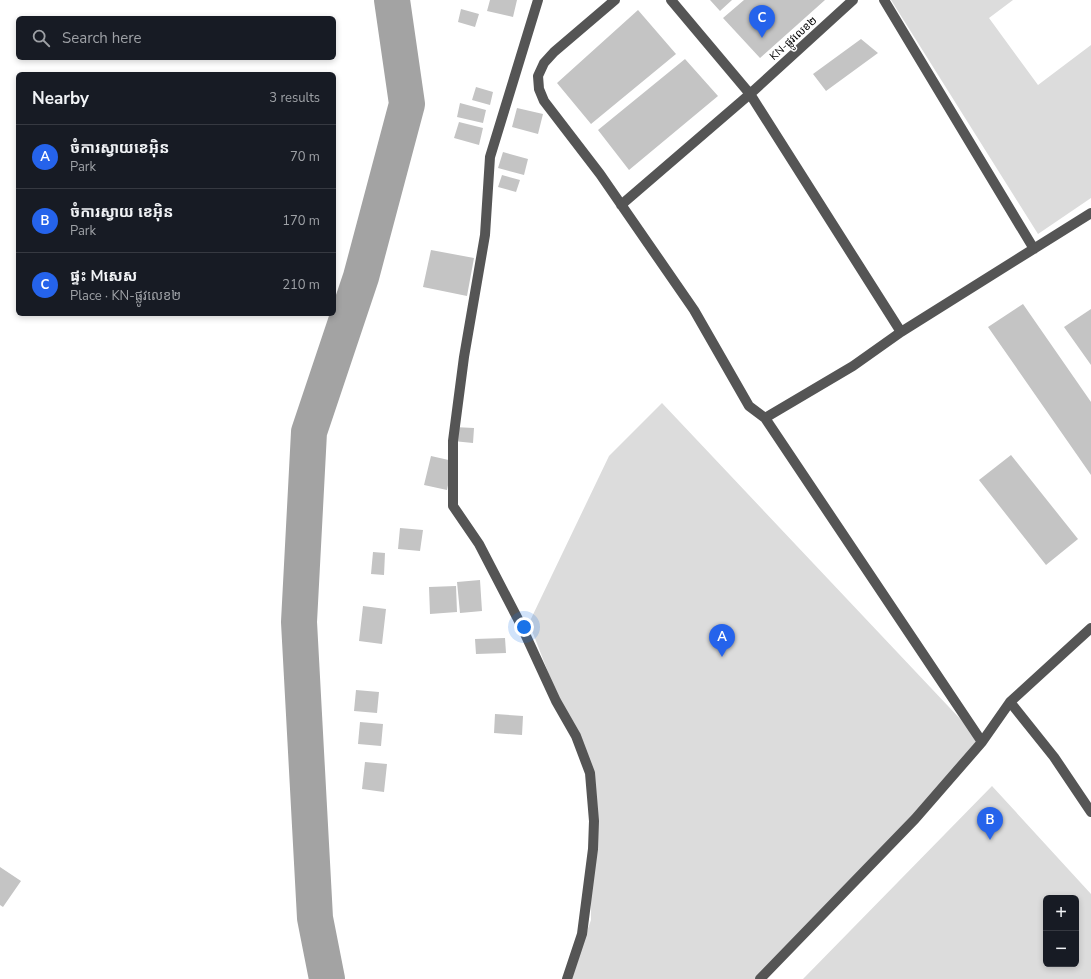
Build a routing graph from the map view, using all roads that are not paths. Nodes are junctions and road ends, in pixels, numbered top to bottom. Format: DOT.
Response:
graph roads {
  1 [pos="538,0"];
  2 [pos="615,0"];
  3 [pos="671,0"];
  4 [pos="853,0"];
  5 [pos="884,0"];
  6 [pos="750,94"];
  7 [pos="621,205"];
  8 [pos="1091,213"];
  9 [pos="1034,249"];
  10 [pos="901,332"];
  11 [pos="765,418"];
  12 [pos="1091,628"];
  13 [pos="1010,702"];
  14 [pos="982,742"];
  15 [pos="1091,812"];
  16 [pos="567,979"];
  17 [pos="760,979"];
  1 -- 16 [label="street"];
  2 -- 7 [label="street"];
  3 -- 6 [label="street"];
  4 -- 6 [label="street, KN-ផ្លូវលេខ២"];
  5 -- 9 [label="street"];
  6 -- 7 [label="street, KN-ផ្លូវលេខ២"];
  6 -- 10 [label="street"];
  7 -- 11 [label="street"];
  8 -- 9 [label="street"];
  9 -- 10 [label="street"];
  10 -- 11 [label="street"];
  11 -- 14 [label="street"];
  12 -- 13 [label="street"];
  13 -- 14 [label="street"];
  13 -- 15 [label="street"];
  14 -- 17 [label="street"];
}
